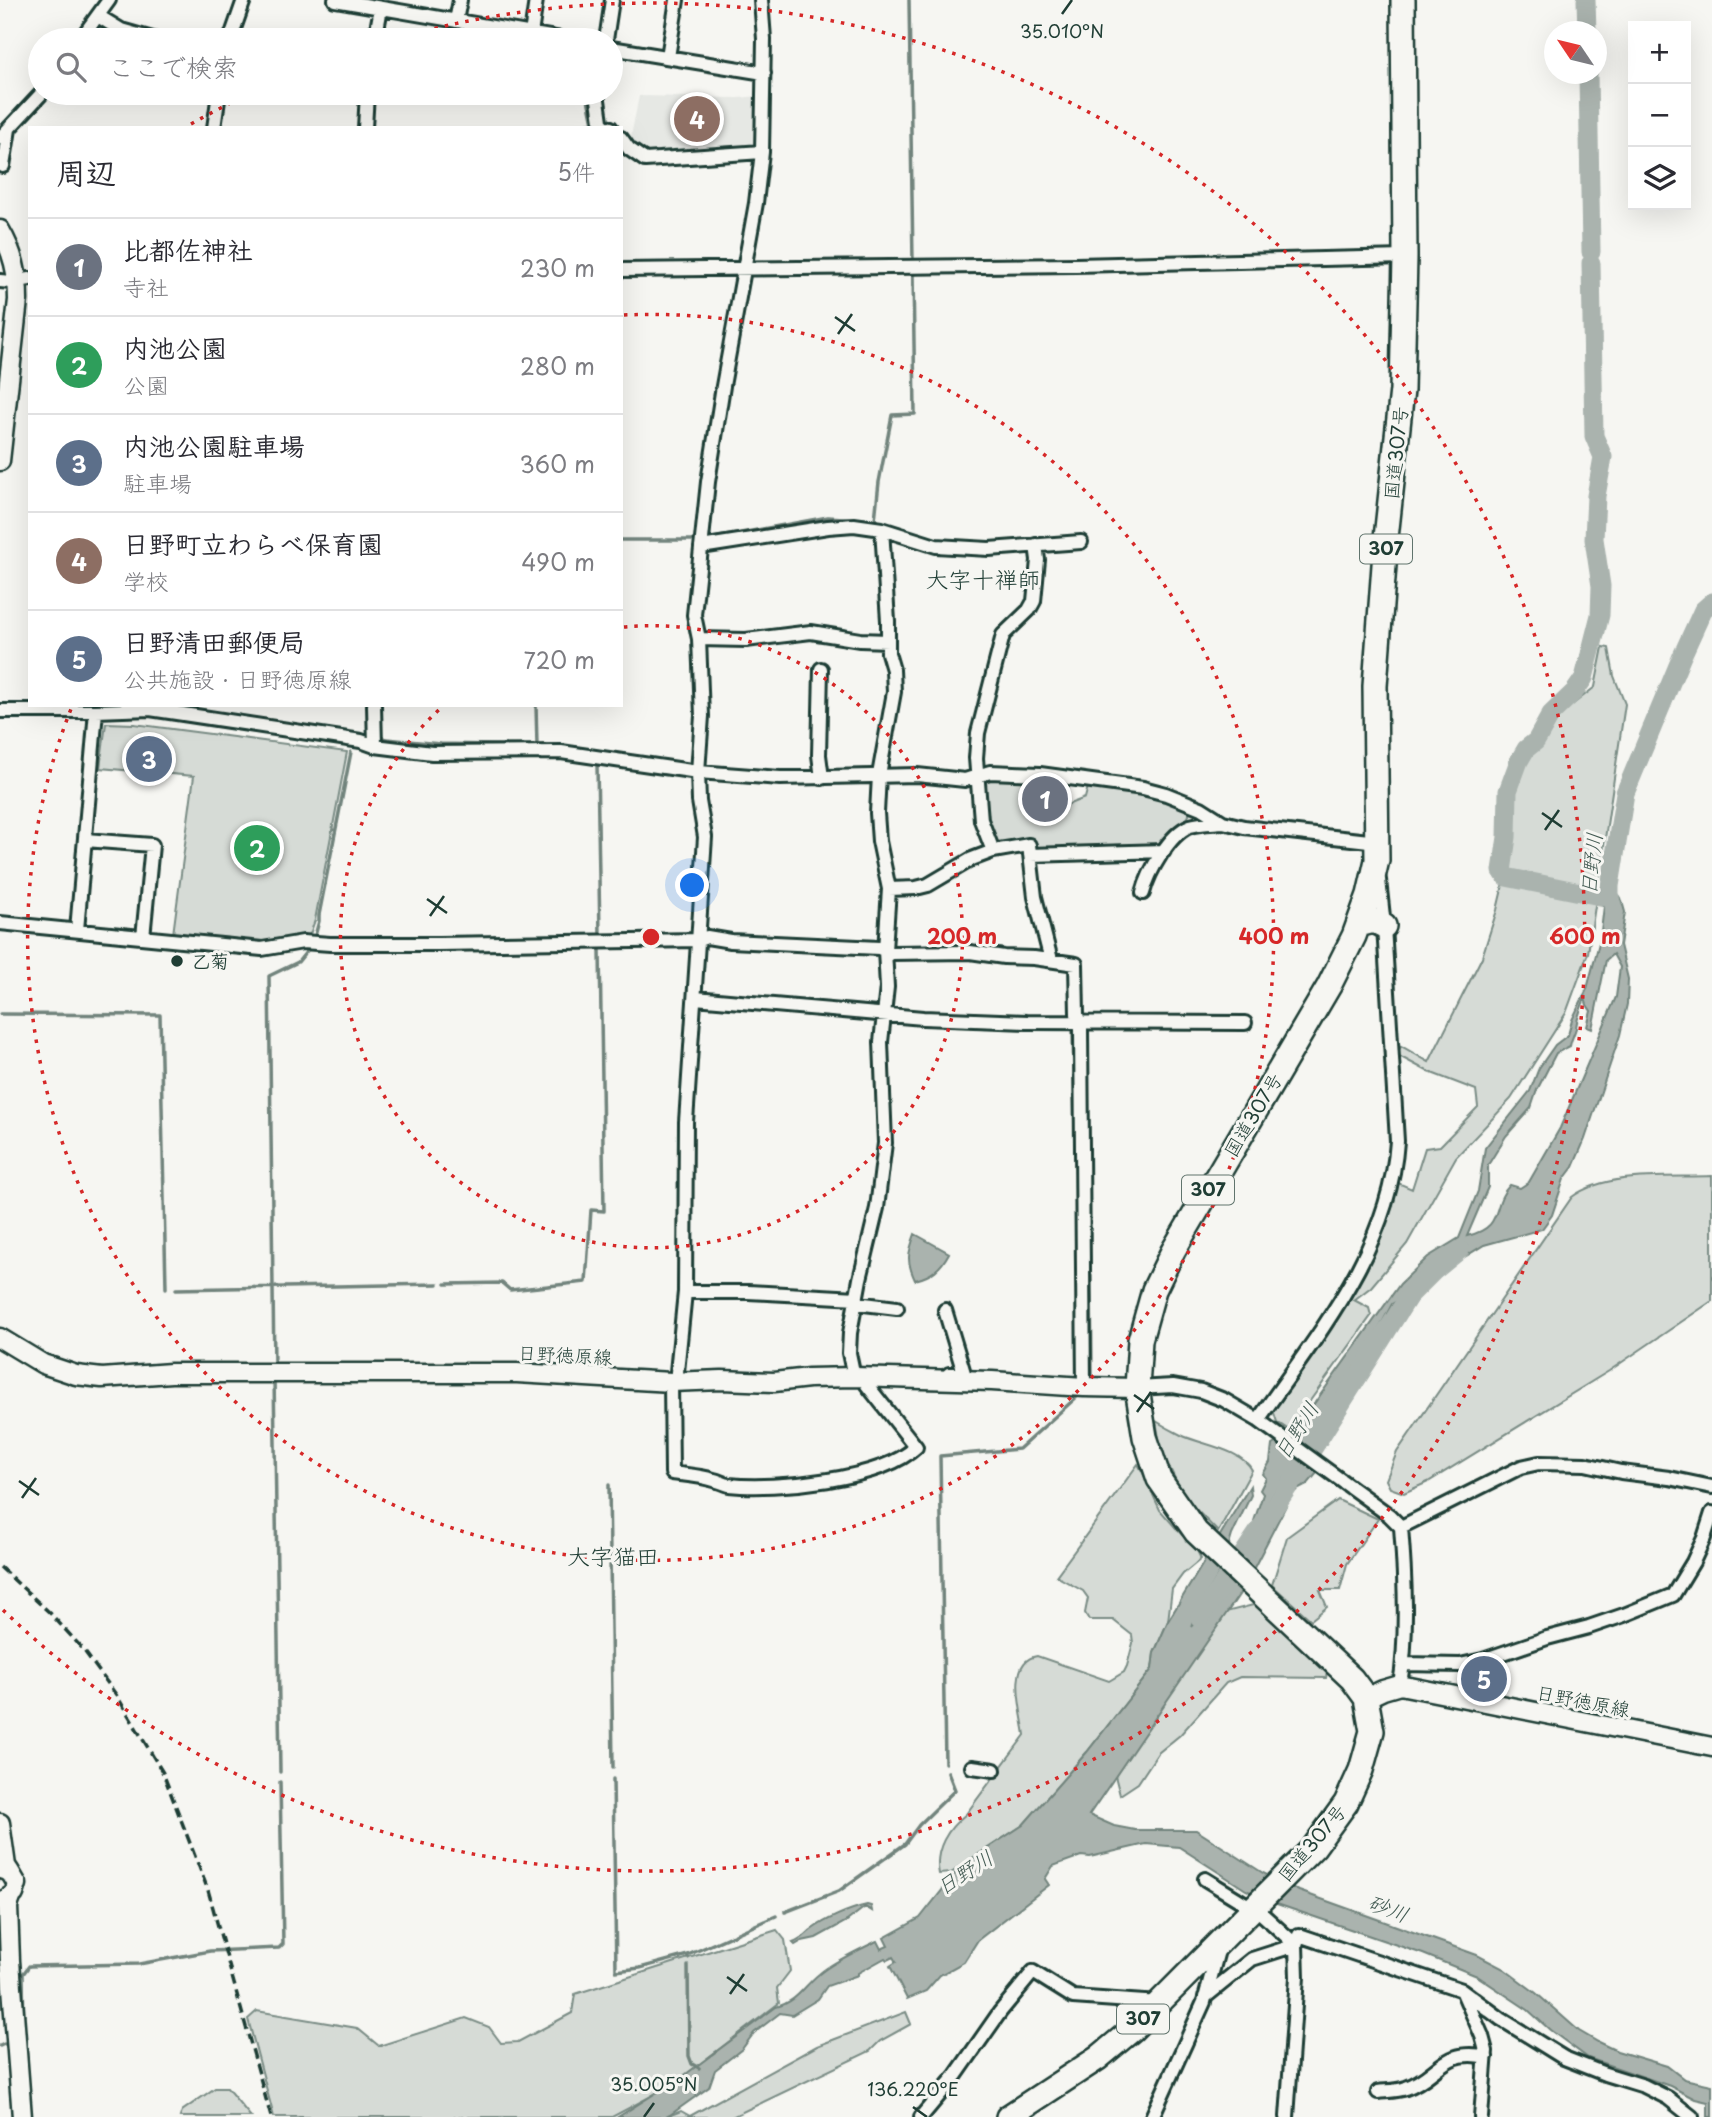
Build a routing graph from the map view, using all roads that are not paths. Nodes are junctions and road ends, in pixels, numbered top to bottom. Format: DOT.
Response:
graph roads {
  1 [pos="109,0"];
  2 [pos="244,0"];
  3 [pos="335,0"];
  4 [pos="460,0"];
  5 [pos="536,0"];
  6 [pos="612,0"];
  7 [pos="677,0"];
  8 [pos="761,0"];
  9 [pos="1403,0"];
  10 [pos="385,6"];
  11 [pos="98,16"];
  12 [pos="456,21"];
  13 [pos="89,28"];
  14 [pos="118,28"];
  15 [pos="234,28"];
  16 [pos="379,28"];
  17 [pos="496,28"];
  18 [pos="532,28"];
  19 [pos="608,28"];
  20 [pos="623,50"];
  21 [pos="668,57"];
  22 [pos="764,74"];
  23 [pos="31,105"];
  24 [pos="217,105"];
  25 [pos="366,105"];
  26 [pos="599,105"];
  27 [pos="214,126"];
  28 [pos="365,126"];
  29 [pos="604,126"];
  30 [pos="4,133"];
  31 [pos="623,141"];
  32 [pos="762,152"];
  33 [pos="3,166"];
  34 [pos="0,230"];
  35 [pos="1405,257"];
  36 [pos="745,269"];
  37 [pos="623,270"];
  38 [pos="16,280"];
  39 [pos="4,376"];
  40 [pos="0,461"];
  41 [pos="882,529"];
  42 [pos="1082,542"];
  43 [pos="1036,545"];
  44 [pos="701,547"];
  45 [pos="699,639"];
  46 [pos="888,640"];
  47 [pos="821,669"];
  48 [pos="374,707"];
  49 [pos="0,711"];
  50 [pos="96,711"];
  51 [pos="375,746"];
  52 [pos="698,772"];
  53 [pos="879,775"];
  54 [pos="977,777"];
  55 [pos="822,778"];
  56 [pos="1223,822"];
  57 [pos="85,840"];
  58 [pos="993,851"];
  59 [pos="1164,851"];
  60 [pos="1377,851"];
  61 [pos="1030,855"];
  62 [pos="889,889"];
  63 [pos="1143,893"];
  64 [pos="0,923"];
  65 [pos="1358,925"];
  66 [pos="1384,926"];
  67 [pos="77,930"];
  68 [pos="143,937"];
  69 [pos="699,940"];
  70 [pos="885,950"];
  71 [pos="1051,960"];
  72 [pos="695,998"];
  73 [pos="885,1014"];
  74 [pos="1079,1021"];
  75 [pos="1245,1023"];
  76 [pos="685,1292"];
  77 [pos="857,1301"];
  78 [pos="897,1308"];
  79 [pos="945,1310"];
  80 [pos="0,1338"];
  81 [pos="860,1377"];
  82 [pos="936,1380"];
  83 [pos="674,1382"];
  84 [pos="1084,1387"];
  85 [pos="1137,1388"];
  86 [pos="1258,1420"];
  87 [pos="1712,1487"];
  88 [pos="1712,1513"];
  89 [pos="1401,1527"];
  90 [pos="1404,1664"];
  91 [pos="1400,1685"];
  92 [pos="1366,1698"];
  93 [pos="1712,1747"];
  94 [pos="972,1767"];
  95 [pos="994,1770"];
  96 [pos="0,1823"];
  97 [pos="5,1871"];
  98 [pos="1205,1879"];
  99 [pos="6,1900"];
  100 [pos="1259,1908"];
  101 [pos="0,1919"];
  102 [pos="1298,1940"];
  103 [pos="1220,1943"];
  104 [pos="10,1961"];
  105 [pos="1462,1990"];
  106 [pos="1205,1997"];
  107 [pos="1159,2003"];
  108 [pos="1486,2057"];
  109 [pos="1378,2092"];
  110 [pos="22,2117"];
  111 [pos="921,2117"];
  112 [pos="1008,2117"];
  113 [pos="1152,2117"];
  114 [pos="1287,2117"];
  115 [pos="1481,2117"];
  116 [pos="1692,2117"];
  1 -- 11 [label="street"];
  2 -- 15 [label="street"];
  3 -- 10 [label="street"];
  4 -- 12 [label="street"];
  5 -- 18 [label="street"];
  6 -- 19 [label="street"];
  7 -- 21 [label="street"];
  8 -- 22 [label="street"];
  9 -- 35 [label="highway, 国道307号 / 307"];
  10 -- 12 [label="street"];
  10 -- 16 [label="street"];
  11 -- 13 [label="street"];
  11 -- 14 [label="street"];
  12 -- 17 [label="street"];
  20 -- 21 [label="street"];
  21 -- 22 [label="street"];
  22 -- 32 [label="street"];
  23 -- 30 [label="street"];
  24 -- 27 [label="street"];
  25 -- 28 [label="street"];
  26 -- 29 [label="street"];
  30 -- 33 [label="street"];
  31 -- 32 [label="street"];
  32 -- 36 [label="street"];
  34 -- 38 [label="main road"];
  35 -- 36 [label="street"];
  35 -- 60 [label="highway, 国道307号 / 307"];
  36 -- 37 [label="street"];
  36 -- 44 [label="street"];
  38 -- 39 [label="main road"];
  39 -- 40 [label="main road"];
  41 -- 43 [label="street"];
  41 -- 44 [label="street"];
  41 -- 46 [label="street"];
  42 -- 43 [label="street"];
  43 -- 54 [label="street"];
  44 -- 45 [label="street"];
  45 -- 46 [label="street"];
  45 -- 52 [label="street"];
  46 -- 53 [label="street"];
  47 -- 55 [label="street"];
  48 -- 51 [label="street"];
  49 -- 50 [label="street"];
  50 -- 51 [label="street"];
  50 -- 57 [label="street"];
  51 -- 52 [label="street"];
  52 -- 55 [label="street"];
  52 -- 69 [label="street"];
  53 -- 54 [label="street"];
  53 -- 55 [label="street"];
  53 -- 62 [label="street"];
  54 -- 56 [label="street"];
  54 -- 58 [label="street"];
  56 -- 59 [label="street"];
  56 -- 60 [label="street"];
  57 -- 67 [label="street"];
  57 -- 68 [label="street"];
  58 -- 61 [label="street"];
  58 -- 62 [label="street"];
  59 -- 61 [label="street"];
  59 -- 63 [label="street"];
  60 -- 65 [label="highway, 国道307号 / 307"];
  60 -- 66 [label="street"];
  61 -- 71 [label="street"];
  62 -- 70 [label="street"];
  64 -- 67 [label="street"];
  65 -- 66 [label="highway"];
  65 -- 85 [label="highway, 国道307号 / 307"];
  66 -- 86 [label="street"];
  67 -- 68 [label="street"];
  68 -- 69 [label="street"];
  69 -- 70 [label="street"];
  69 -- 72 [label="street"];
  70 -- 71 [label="street"];
  70 -- 73 [label="street"];
  71 -- 74 [label="street"];
  72 -- 73 [label="street"];
  72 -- 76 [label="street"];
  73 -- 74 [label="street"];
  73 -- 77 [label="street"];
  74 -- 75 [label="street"];
  74 -- 84 [label="street"];
  76 -- 77 [label="street"];
  76 -- 83 [label="street"];
  77 -- 78 [label="street"];
  77 -- 81 [label="street"];
  79 -- 82 [label="street"];
  80 -- 83 [label="main road, 日野徳原線"];
  81 -- 82 [label="main road, 日野徳原線"];
  81 -- 83 [label="main road, 日野徳原線"];
  81 -- 83 [label="street"];
  82 -- 84 [label="main road, 日野徳原線"];
  84 -- 85 [label="main road, 日野徳原線"];
  85 -- 86 [label="street"];
  85 -- 92 [label="highway, 国道307号 / 307"];
  86 -- 89 [label="street"];
  87 -- 89 [label="street"];
  88 -- 90 [label="street"];
  89 -- 90 [label="street"];
  90 -- 91 [label="street"];
  91 -- 92 [label="main road"];
  91 -- 93 [label="main road, 日野徳原線"];
  92 -- 100 [label="highway, 国道307号 / 307"];
  94 -- 95 [label="street"];
  96 -- 97 [label="main road"];
  97 -- 99 [label="main road"];
  98 -- 100 [label="street"];
  99 -- 104 [label="main road"];
  100 -- 102 [label="street"];
  100 -- 103 [label="highway, 国道307号 / 307"];
  101 -- 104 [label="main road"];
  102 -- 105 [label="street"];
  102 -- 106 [label="street"];
  102 -- 114 [label="street"];
  103 -- 106 [label="street"];
  103 -- 107 [label="highway, 国道307号 / 307"];
  104 -- 110 [label="main road"];
  105 -- 108 [label="street"];
  105 -- 116 [label="street"];
  106 -- 113 [label="street"];
  107 -- 111 [label="street"];
  107 -- 112 [label="highway, 国道307号 / 307"];
  108 -- 109 [label="street"];
  108 -- 115 [label="street"];
}
